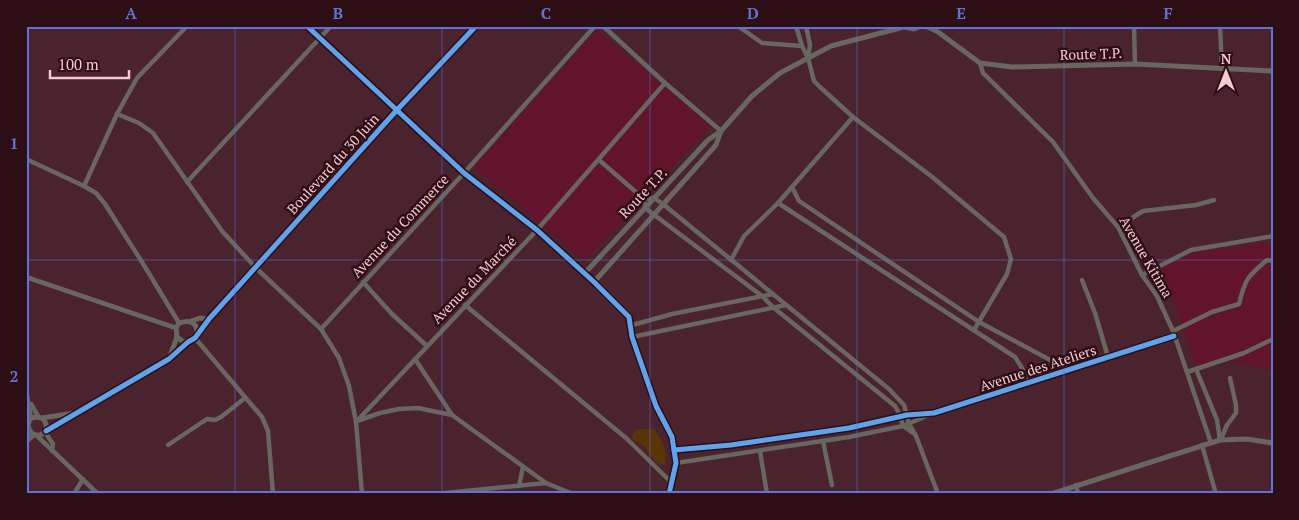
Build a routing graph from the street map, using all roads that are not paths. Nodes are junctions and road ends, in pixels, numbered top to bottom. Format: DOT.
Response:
graph roads {
  1 [pos="187,26"];
  2 [pos="307,26"];
  3 [pos="331,26"];
  4 [pos="476,26"];
  5 [pos="595,26"];
  6 [pos="603,26"];
  7 [pos="738,26"];
  8 [pos="796,26"];
  9 [pos="806,26"];
  10 [pos="921,26"];
  11 [pos="1134,26"];
  12 [pos="1220,26"];
  13 [pos="913,28"];
  14 [pos="320,38"];
  15 [pos="802,46"];
  16 [pos="808,58"];
  17 [pos="980,63"];
  18 [pos="1135,64"];
  19 [pos="1222,68"];
  20 [pos="1273,71"];
  21 [pos="665,83"];
  22 [pos="396,111"];
  23 [pos="117,114"];
  24 [pos="853,117"];
  25 [pos="722,131"];
  26 [pos="26,159"];
  27 [pos="599,160"];
  28 [pos="464,173"];
  29 [pos="187,182"];
  30 [pos="84,186"];
  31 [pos="792,187"];
  32 [pos="654,198"];
  33 [pos="644,199"];
  34 [pos="1214,200"];
  35 [pos="778,203"];
  36 [pos="663,204"];
  37 [pos="645,208"];
  38 [pos="654,215"];
  39 [pos="1118,227"];
  40 [pos="840,229"];
  41 [pos="537,230"];
  42 [pos="1273,236"];
  43 [pos="831,238"];
  44 [pos="731,260"];
  45 [pos="1273,261"];
  46 [pos="256,268"];
  47 [pos="584,274"];
  48 [pos="1142,275"];
  49 [pos="26,277"];
  50 [pos="1082,280"];
  51 [pos="364,282"];
  52 [pos="594,282"];
  53 [pos="773,294"];
  54 [pos="762,296"];
  55 [pos="465,305"];
  56 [pos="786,306"];
  57 [pos="774,308"];
  58 [pos="208,318"];
  59 [pos="191,321"];
  60 [pos="179,322"];
  61 [pos="979,322"];
  62 [pos="629,326"];
  63 [pos="176,328"];
  64 [pos="321,329"];
  65 [pos="974,330"];
  66 [pos="1174,334"];
  67 [pos="196,336"];
  68 [pos="177,337"];
  69 [pos="632,337"];
  70 [pos="1273,339"];
  71 [pos="188,342"];
  72 [pos="427,346"];
  73 [pos="1108,357"];
  74 [pos="169,359"];
  75 [pos="415,359"];
  76 [pos="1196,368"];
  77 [pos="1069,370"];
  78 [pos="1187,372"];
  79 [pos="1230,378"];
  80 [pos="1027,384"];
  81 [pos="26,390"];
  82 [pos="245,398"];
  83 [pos="30,401"];
  84 [pos="77,413"];
  85 [pos="934,413"];
  86 [pos="452,415"];
  87 [pos="907,415"];
  88 [pos="900,416"];
  89 [pos="40,417"];
  90 [pos="29,419"];
  91 [pos="356,422"];
  92 [pos="908,424"];
  93 [pos="903,426"];
  94 [pos="45,431"];
  95 [pos="30,432"];
  96 [pos="916,436"];
  97 [pos="1220,440"];
  98 [pos="823,441"];
  99 [pos="26,442"];
  100 [pos="1210,443"];
  101 [pos="1273,443"];
  102 [pos="168,445"];
  103 [pos="1202,445"];
  104 [pos="674,450"];
  105 [pos="52,451"];
  106 [pos="760,451"];
  107 [pos="676,463"];
  108 [pos="523,467"];
  109 [pos="83,479"];
  110 [pos="671,482"];
  111 [pos="546,484"];
  112 [pos="832,485"];
  113 [pos="1076,485"];
  114 [pos="519,486"];
  115 [pos="74,494"];
  116 [pos="98,494"];
  117 [pos="273,494"];
  118 [pos="362,494"];
  119 [pos="435,494"];
  120 [pos="573,494"];
  121 [pos="669,494"];
  122 [pos="767,494"];
  123 [pos="938,494"];
  124 [pos="1051,494"];
  125 [pos="1078,494"];
  126 [pos="1216,494"];
  1 -- 23 [label="street"];
  2 -- 14 [label="street"];
  3 -- 14 [label="street"];
  4 -- 22 [label="street, Boulevard du 30 Juin"];
  5 -- 28 [label="street, Avenue du Commerce"];
  6 -- 21 [label="street"];
  7 -- 15 [label="street"];
  8 -- 15 [label="street"];
  9 -- 16 [label="street"];
  10 -- 13 [label="street, Route T.P."];
  10 -- 17 [label="street, Route T.P."];
  11 -- 18 [label="street"];
  12 -- 19 [label="street"];
  13 -- 16 [label="street, Route T.P."];
  14 -- 22 [label="street"];
  14 -- 29 [label="street"];
  15 -- 16 [label="street"];
  16 -- 24 [label="street"];
  16 -- 25 [label="street, Route T.P."];
  17 -- 18 [label="street, Route T.P."];
  17 -- 39 [label="street, Avenue Kitima"];
  18 -- 19 [label="street, Route T.P."];
  19 -- 20 [label="street, Route T.P."];
  21 -- 25 [label="street"];
  21 -- 27 [label="street, Avenue du Marché"];
  22 -- 28 [label="street"];
  22 -- 46 [label="street, Boulevard du 30 Juin"];
  23 -- 29 [label="street"];
  23 -- 30 [label="street"];
  24 -- 31 [label="street"];
  24 -- 61 [label="street"];
  25 -- 32 [label="street, Route T.P."];
  25 -- 36 [label="street, Route T.P."];
  26 -- 30 [label="street"];
  27 -- 33 [label="street"];
  27 -- 41 [label="street, Avenue du Marché"];
  28 -- 41 [label="street"];
  28 -- 51 [label="street, Avenue du Commerce"];
  29 -- 46 [label="street"];
  30 -- 60 [label="street"];
  31 -- 35 [label="street"];
  31 -- 40 [label="street"];
  32 -- 33 [label="street"];
  32 -- 36 [label="street"];
  32 -- 37 [label="street, Route T.P."];
  33 -- 37 [label="street"];
  34 -- 39 [label="street"];
  35 -- 43 [label="street"];
  35 -- 44 [label="street"];
  36 -- 38 [label="street, Route T.P."];
  36 -- 44 [label="street"];
  37 -- 38 [label="street"];
  37 -- 47 [label="street, Route T.P."];
  38 -- 52 [label="street, Route T.P."];
  38 -- 54 [label="street"];
  39 -- 48 [label="street, Avenue Kitima"];
  40 -- 43 [label="street"];
  40 -- 61 [label="street"];
  41 -- 47 [label="street"];
  41 -- 55 [label="street, Avenue du Marché"];
  42 -- 48 [label="street"];
  43 -- 65 [label="street"];
  44 -- 53 [label="street"];
  45 -- 66 [label="street, Avenue des Ateliers"];
  46 -- 58 [label="street, Boulevard du 30 Juin"];
  46 -- 64 [label="street"];
  47 -- 52 [label="street"];
  48 -- 66 [label="street, Avenue Kitima"];
  49 -- 63 [label="street"];
  50 -- 73 [label="street"];
  51 -- 64 [label="street, Avenue du Commerce"];
  51 -- 72 [label="street"];
  52 -- 62 [label="street"];
  53 -- 54 [label="street"];
  53 -- 56 [label="street"];
  54 -- 57 [label="street"];
  54 -- 62 [label="street"];
  55 -- 72 [label="street, Avenue du Marché"];
  55 -- 110 [label="street"];
  56 -- 57 [label="street"];
  56 -- 87 [label="street"];
  57 -- 69 [label="street"];
  57 -- 88 [label="street"];
  58 -- 59 [label="street"];
  58 -- 67 [label="street, Boulevard du 30 Juin"];
  59 -- 60 [label="street"];
  59 -- 67 [label="street"];
  60 -- 63 [label="street"];
  61 -- 65 [label="street"];
  61 -- 77 [label="street"];
  62 -- 69 [label="street"];
  63 -- 68 [label="street"];
  64 -- 91 [label="street"];
  65 -- 80 [label="street"];
  66 -- 73 [label="street, Avenue des Ateliers"];
  66 -- 78 [label="street, Avenue Kitima"];
  67 -- 71 [label="street"];
  67 -- 82 [label="street"];
  68 -- 71 [label="street"];
  68 -- 74 [label="street"];
  69 -- 104 [label="street"];
  70 -- 76 [label="street"];
  71 -- 74 [label="street"];
  72 -- 75 [label="street, Avenue du Marché"];
  73 -- 77 [label="street, Avenue des Ateliers"];
  74 -- 84 [label="street"];
  75 -- 86 [label="street"];
  75 -- 91 [label="street, Avenue du Marché"];
  76 -- 78 [label="street"];
  76 -- 97 [label="street"];
  77 -- 80 [label="street, Avenue des Ateliers"];
  78 -- 100 [label="street, Avenue Kitima"];
  79 -- 97 [label="street"];
  80 -- 85 [label="street, Avenue des Ateliers"];
  81 -- 83 [label="street"];
  82 -- 102 [label="street"];
  82 -- 117 [label="street"];
  83 -- 89 [label="street"];
  83 -- 90 [label="street"];
  84 -- 89 [label="street"];
  84 -- 94 [label="street"];
  85 -- 87 [label="street, Avenue des Ateliers"];
  85 -- 92 [label="street"];
  86 -- 91 [label="street"];
  86 -- 108 [label="street"];
  87 -- 88 [label="street, Avenue des Ateliers"];
  87 -- 92 [label="street"];
  88 -- 93 [label="street"];
  88 -- 104 [label="street, Avenue des Ateliers"];
  89 -- 90 [label="street"];
  89 -- 94 [label="street"];
  90 -- 95 [label="street"];
  91 -- 118 [label="street"];
  92 -- 93 [label="street"];
  92 -- 96 [label="street"];
  93 -- 96 [label="street"];
  93 -- 98 [label="street"];
  94 -- 95 [label="street"];
  94 -- 105 [label="street"];
  95 -- 99 [label="street"];
  95 -- 105 [label="street"];
  96 -- 123 [label="street"];
  97 -- 100 [label="street"];
  97 -- 101 [label="street"];
  98 -- 106 [label="street"];
  98 -- 112 [label="street"];
  100 -- 103 [label="street"];
  103 -- 113 [label="street"];
  103 -- 126 [label="street"];
  104 -- 107 [label="street"];
  105 -- 109 [label="street"];
  106 -- 107 [label="street"];
  106 -- 122 [label="street"];
  107 -- 110 [label="street"];
  108 -- 111 [label="street"];
  108 -- 114 [label="street"];
  109 -- 115 [label="street"];
  109 -- 116 [label="street"];
  110 -- 121 [label="street"];
  111 -- 114 [label="street"];
  111 -- 120 [label="street"];
  113 -- 124 [label="street"];
  113 -- 125 [label="street"];
  114 -- 119 [label="street"];
}
